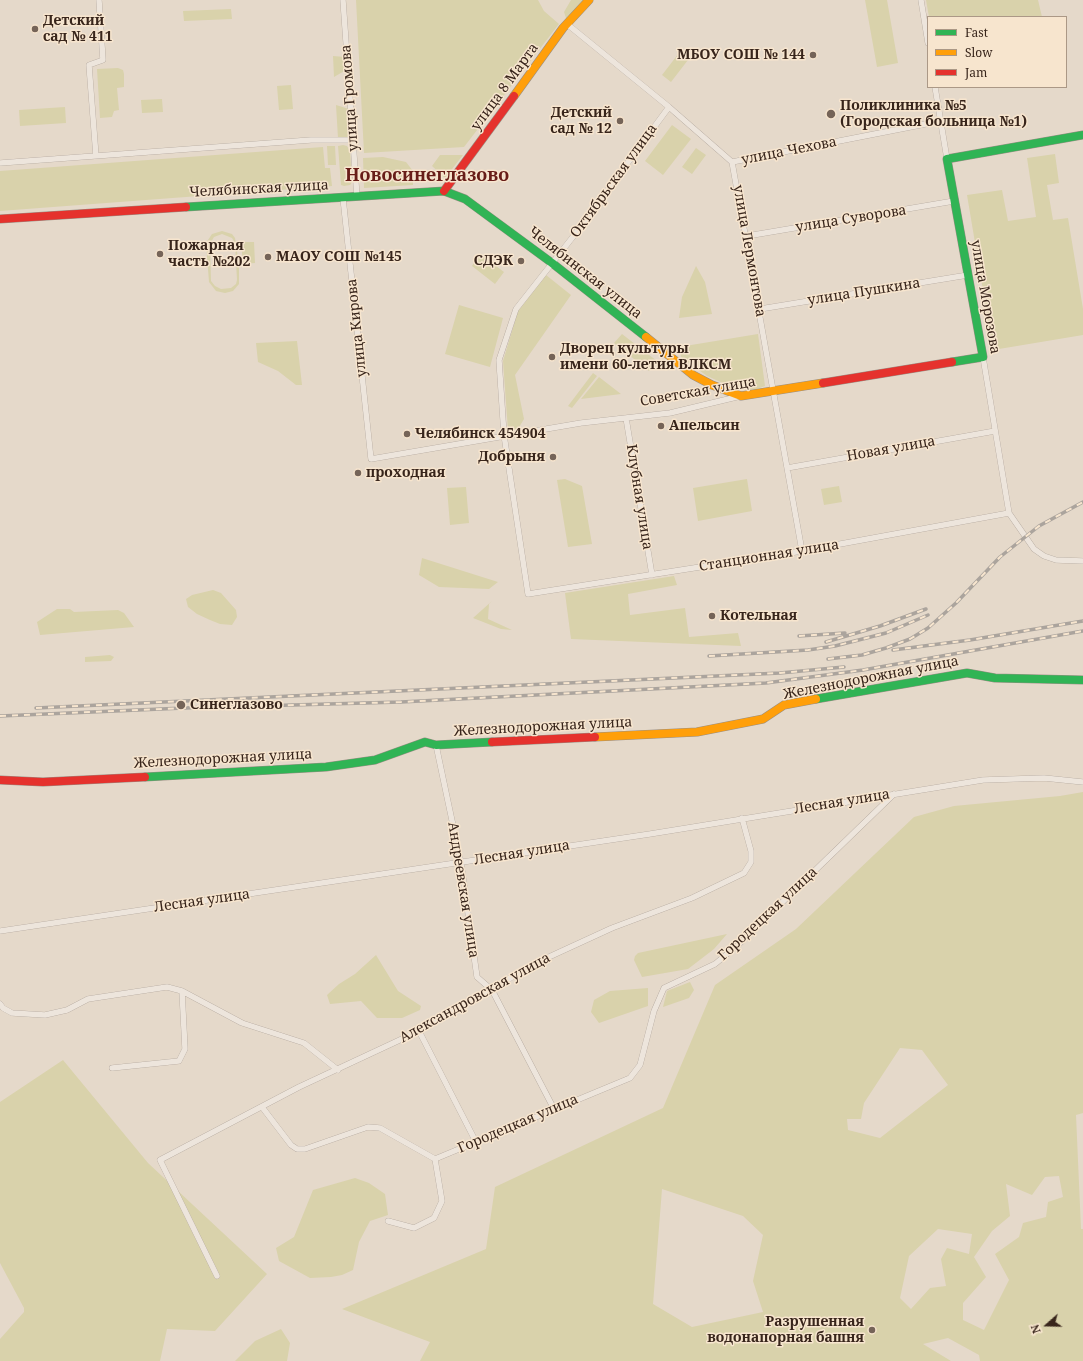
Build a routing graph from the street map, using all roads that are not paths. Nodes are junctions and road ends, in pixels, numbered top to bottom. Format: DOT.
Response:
graph roads {
  1 [pos="99,0"];
  2 [pos="343,0"];
  3 [pos="589,0"];
  4 [pos="921,0"];
  5 [pos="568,24"];
  6 [pos="927,37"];
  7 [pos="935,88"];
  8 [pos="669,107"];
  9 [pos="941,121"];
  10 [pos="1083,135"];
  11 [pos="353,140"];
  12 [pos="96,156"];
  13 [pos="947,159"];
  14 [pos="732,162"];
  15 [pos="0,163"];
  16 [pos="444,191"];
  17 [pos="357,197"];
  18 [pos="344,198"];
  19 [pos="954,202"];
  20 [pos="0,219"];
  21 [pos="747,236"];
  22 [pos="552,262"];
  23 [pos="968,275"];
  24 [pos="760,309"];
  25 [pos="983,356"];
  26 [pos="774,392"];
  27 [pos="741,396"];
  28 [pos="626,418"];
  29 [pos="995,431"];
  30 [pos="504,435"];
  31 [pos="371,459"];
  32 [pos="787,468"];
  33 [pos="1009,513"];
  34 [pos="802,551"];
  35 [pos="1083,561"];
  36 [pos="652,575"];
  37 [pos="528,594"];
  38 [pos="1083,680"];
  39 [pos="436,745"];
  40 [pos="0,780"];
  41 [pos="1083,782"];
  42 [pos="894,794"];
  43 [pos="742,818"];
  44 [pos="461,863"];
  45 [pos="0,931"];
  46 [pos="492,990"];
  47 [pos="182,992"];
  48 [pos="0,1004"];
  49 [pos="419,1031"];
  50 [pos="112,1068"];
  51 [pos="338,1070"];
  52 [pos="262,1106"];
  53 [pos="554,1109"];
  54 [pos="476,1142"];
  55 [pos="435,1159"];
  56 [pos="388,1222"];
  57 [pos="217,1276"];
  1 -- 12 [label="street"];
  2 -- 11 [label="street, улица Громова"];
  3 -- 5 [label="street, улица 8 Марта"];
  4 -- 6 [label="street"];
  5 -- 8 [label="street"];
  5 -- 16 [label="street, улица 8 Марта"];
  7 -- 9 [label="street, улица Морозова"];
  8 -- 14 [label="street"];
  8 -- 22 [label="street, Октябрьская улица"];
  9 -- 13 [label="street, улица Морозова"];
  9 -- 14 [label="street, улица Чехова"];
  10 -- 13 [label="street"];
  11 -- 12 [label="street"];
  11 -- 17 [label="street, улица Громова"];
  12 -- 15 [label="street"];
  13 -- 19 [label="street, улица Морозова"];
  14 -- 21 [label="street, улица Лермонтова"];
  16 -- 17 [label="street, Челябинская улица"];
  16 -- 22 [label="street, Челябинская улица"];
  17 -- 18 [label="street, Челябинская улица"];
  18 -- 20 [label="street, Челябинская улица"];
  18 -- 31 [label="street, улица Кирова"];
  19 -- 21 [label="street, улица Суворова"];
  19 -- 23 [label="street, улица Морозова"];
  21 -- 24 [label="street, улица Лермонтова"];
  22 -- 27 [label="street, Челябинская улица"];
  22 -- 30 [label="street, Октябрьская улица"];
  23 -- 24 [label="street, улица Пушкина"];
  23 -- 25 [label="street, улица Морозова"];
  24 -- 26 [label="street, улица Лермонтова"];
  25 -- 26 [label="street, Советская улица"];
  25 -- 29 [label="street, улица Морозова"];
  26 -- 27 [label="street, Советская улица"];
  26 -- 32 [label="street, улица Лермонтова"];
  27 -- 28 [label="street, Советская улица"];
  28 -- 30 [label="street, Советская улица"];
  28 -- 36 [label="street, Клубная улица"];
  29 -- 32 [label="street, Новая улица"];
  29 -- 33 [label="street, улица Морозова"];
  30 -- 31 [label="street, Советская улица"];
  30 -- 37 [label="street, Октябрьская улица"];
  32 -- 34 [label="street, улица Лермонтова"];
  33 -- 34 [label="street, Станционная улица"];
  33 -- 35 [label="street"];
  34 -- 36 [label="street, Станционная улица"];
  36 -- 37 [label="street, Станционная улица"];
  38 -- 39 [label="street, Железнодорожная улица"];
  39 -- 40 [label="street, Железнодорожная улица"];
  39 -- 44 [label="street, Андреевская улица"];
  41 -- 42 [label="street, Лесная улица"];
  42 -- 43 [label="street, Лесная улица"];
  42 -- 53 [label="street, Городецкая улица"];
  43 -- 44 [label="street, Лесная улица"];
  43 -- 46 [label="street, Александровская улица"];
  44 -- 45 [label="street, Лесная улица"];
  44 -- 46 [label="street, Андреевская улица"];
  46 -- 49 [label="street, Александровская улица"];
  46 -- 53 [label="street, Андреевская улица"];
  47 -- 48 [label="street"];
  47 -- 50 [label="street"];
  47 -- 51 [label="street"];
  49 -- 51 [label="street, Александровская улица"];
  49 -- 54 [label="street"];
  51 -- 52 [label="street, Александровская улица"];
  52 -- 55 [label="street"];
  52 -- 57 [label="street, Александровская улица"];
  53 -- 54 [label="street, Городецкая улица"];
  54 -- 55 [label="street, Городецкая улица"];
  55 -- 56 [label="street"];
}
